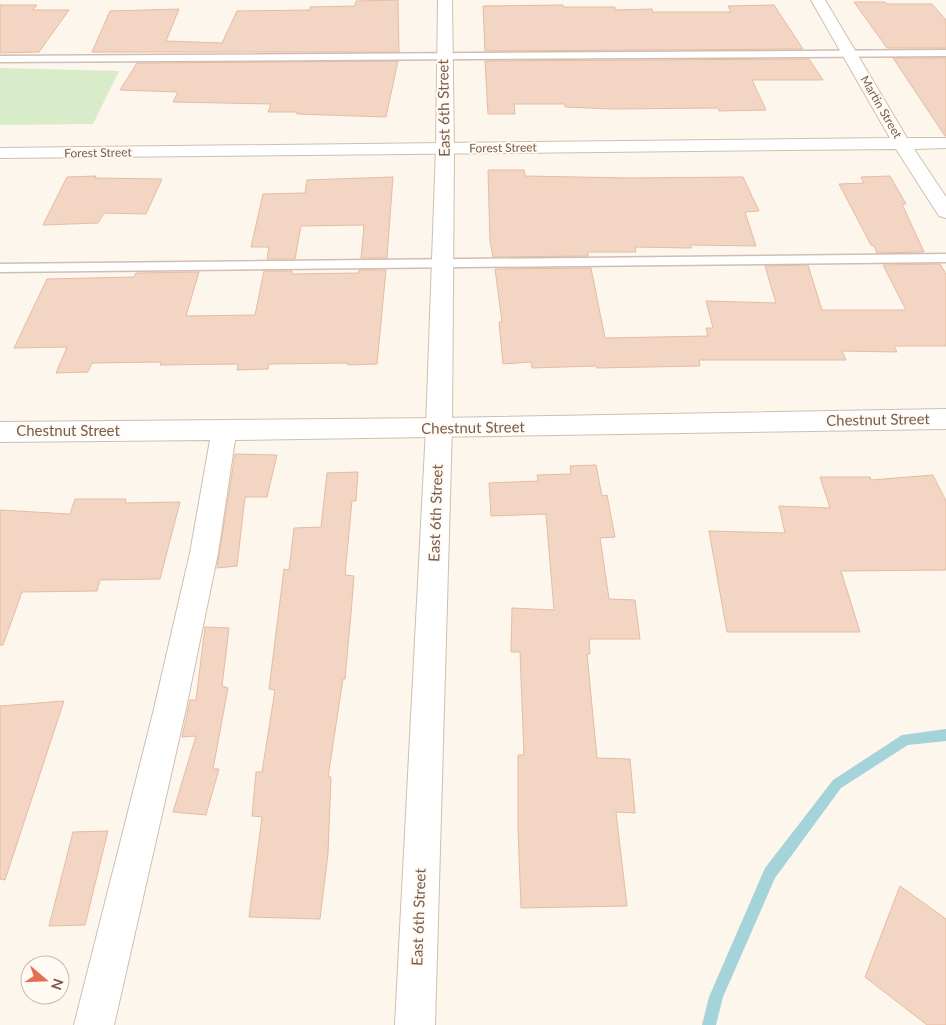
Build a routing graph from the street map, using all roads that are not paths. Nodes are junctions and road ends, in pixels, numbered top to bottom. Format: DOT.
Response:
graph roads {
  1 [pos="445,0"];
  2 [pos="818,0"];
  3 [pos="946,53"];
  4 [pos="850,54"];
  5 [pos="444,57"];
  6 [pos="0,59"];
  7 [pos="946,143"];
  8 [pos="902,144"];
  9 [pos="445,148"];
  10 [pos="0,153"];
  11 [pos="946,212"];
  12 [pos="946,258"];
  13 [pos="443,262"];
  14 [pos="0,268"];
  15 [pos="946,419"];
  16 [pos="439,428"];
  17 [pos="224,430"];
  18 [pos="0,432"];
  19 [pos="94,1025"];
  20 [pos="415,1025"];
  1 -- 5 [label="street, East 6th Street"];
  2 -- 4 [label="street, Martin Street"];
  3 -- 4 [label="lane"];
  4 -- 5 [label="lane"];
  4 -- 8 [label="street, Martin Street"];
  5 -- 6 [label="lane"];
  5 -- 9 [label="street, East 6th Street"];
  7 -- 8 [label="street, Forest Street"];
  8 -- 9 [label="street, Forest Street"];
  8 -- 11 [label="street, Martin Street"];
  9 -- 10 [label="street, Forest Street"];
  9 -- 13 [label="street, East 6th Street"];
  12 -- 13 [label="lane"];
  13 -- 14 [label="lane"];
  13 -- 16 [label="street, East 6th Street"];
  15 -- 16 [label="street, Chestnut Street"];
  16 -- 17 [label="street, Chestnut Street"];
  16 -- 20 [label="street, East 6th Street"];
  17 -- 18 [label="street, Chestnut Street"];
  17 -- 19 [label="street"];
}
